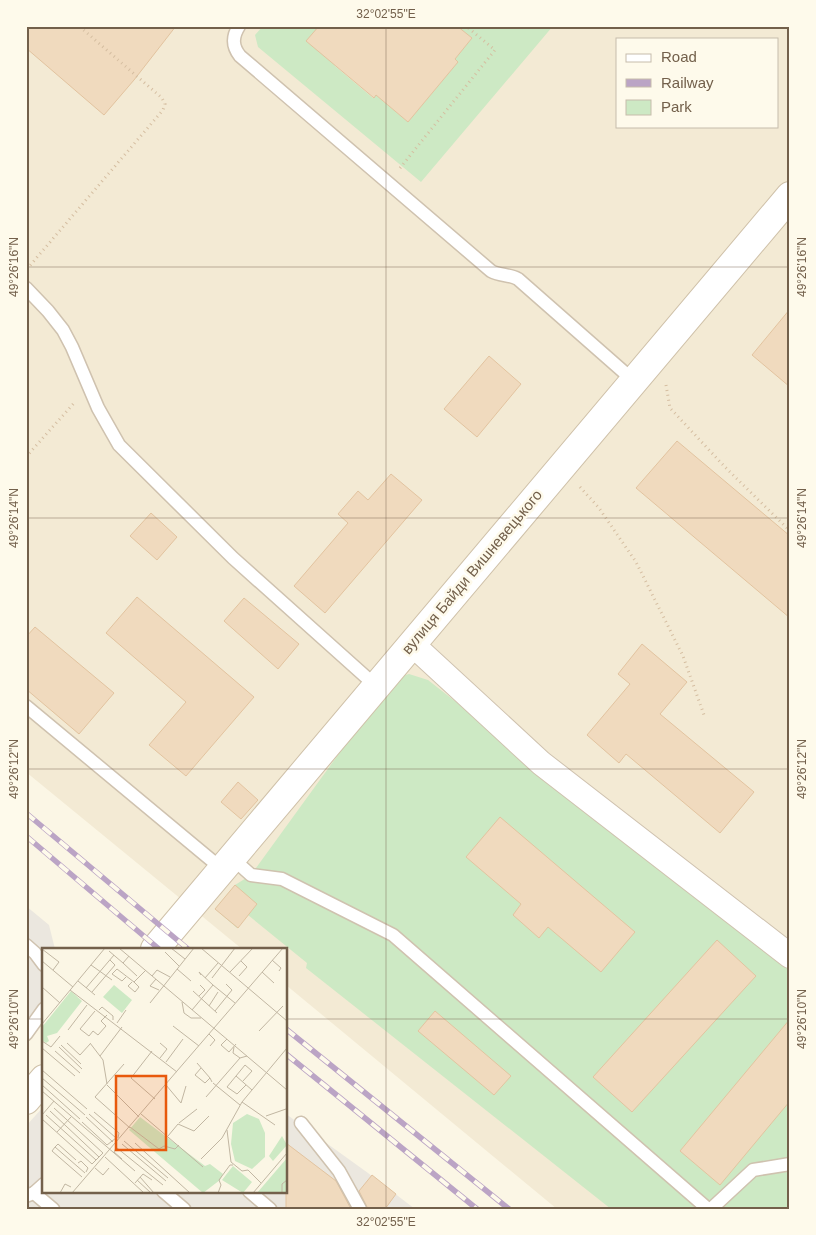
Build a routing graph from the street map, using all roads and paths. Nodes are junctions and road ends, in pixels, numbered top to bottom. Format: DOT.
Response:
graph roads {
  1 [pos="79,26"];
  2 [pos="239,26"];
  3 [pos="466,26"];
  4 [pos="388,183"];
  5 [pos="790,196"];
  6 [pos="26,270"];
  7 [pos="26,288"];
  8 [pos="660,350"];
  9 [pos="634,381"];
  10 [pos="88,386"];
  11 [pos="26,457"];
  12 [pos="562,466"];
  13 [pos="790,531"];
  14 [pos="412,644"];
  15 [pos="376,686"];
  16 [pos="26,706"];
  17 [pos="704,715"];
  18 [pos="227,864"];
  19 [pos="26,945"];
  20 [pos="156,948"];
  21 [pos="790,956"];
  22 [pos="42,962"];
  23 [pos="42,1012"];
  24 [pos="26,1034"];
  25 [pos="42,1081"];
  26 [pos="26,1100"];
  27 [pos="300,1123"];
  28 [pos="790,1164"];
  29 [pos="42,1186"];
  30 [pos="164,1192"];
  31 [pos="250,1192"];
  32 [pos="30,1195"];
  33 [pos="53,1209"];
  34 [pos="184,1209"];
  35 [pos="270,1209"];
  36 [pos="360,1209"];
  37 [pos="710,1209"];
  1 -- 6 [label="path"];
  2 -- 4 [label="lane"];
  3 -- 4 [label="path"];
  4 -- 9 [label="lane"];
  5 -- 8 [label="street, вулиця Байди Вишневецького"];
  7 -- 10 [label="lane"];
  8 -- 9 [label="street, вулиця Байди Вишневецького"];
  8 -- 13 [label="path"];
  9 -- 12 [label="street, вулиця Байди Вишневецького"];
  10 -- 11 [label="path"];
  10 -- 15 [label="lane"];
  12 -- 14 [label="street, вулиця Байди Вишневецького"];
  12 -- 17 [label="path"];
  14 -- 15 [label="street, вулиця Байди Вишневецького"];
  14 -- 21 [label="street"];
  15 -- 18 [label="street, вулиця Байди Вишневецького"];
  16 -- 18 [label="lane"];
  18 -- 20 [label="street, вулиця Байди Вишневецького"];
  18 -- 37 [label="lane"];
  19 -- 22 [label="lane"];
  23 -- 24 [label="lane"];
  25 -- 26 [label="street"];
  27 -- 36 [label="lane"];
  28 -- 37 [label="lane"];
  29 -- 32 [label="lane"];
  30 -- 34 [label="lane"];
  31 -- 35 [label="lane"];
  32 -- 33 [label="lane"];
}
